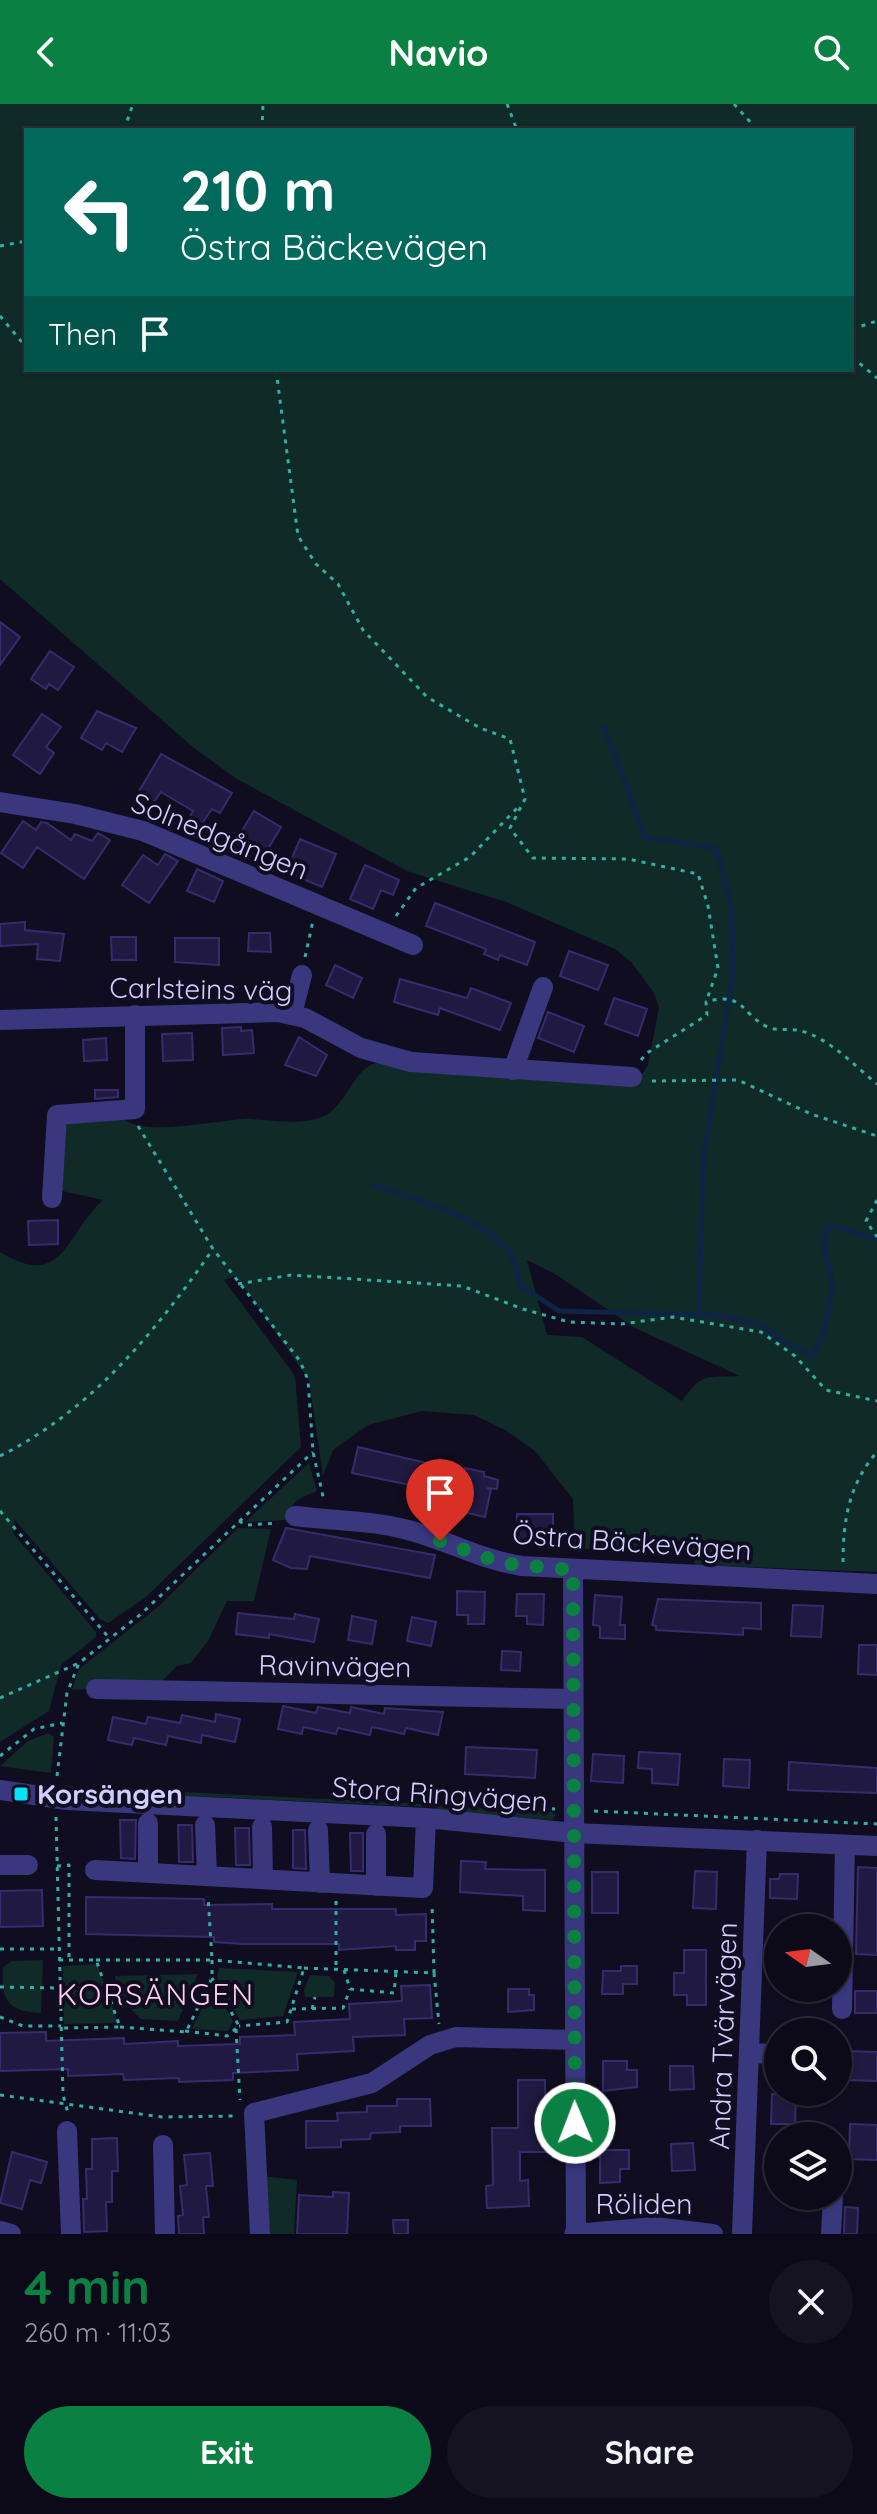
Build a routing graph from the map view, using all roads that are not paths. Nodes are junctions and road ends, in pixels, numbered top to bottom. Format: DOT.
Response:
graph roads {
  1 [pos="0,802"];
  2 [pos="413,945"];
  3 [pos="302,975"];
  4 [pos="543,987"];
  5 [pos="292,1014"];
  6 [pos="135,1015"];
  7 [pos="0,1020"];
  8 [pos="513,1070"];
  9 [pos="632,1077"];
  10 [pos="52,1198"];
  11 [pos="295,1516"];
  12 [pos="573,1570"];
  13 [pos="877,1584"];
  14 [pos="96,1689"];
  15 [pos="573,1699"];
  16 [pos="0,1790"];
  17 [pos="426,1818"];
  18 [pos="148,1823"];
  19 [pos="205,1825"];
  20 [pos="262,1827"];
  21 [pos="318,1830"];
  22 [pos="574,1833"];
  23 [pos="376,1834"];
  24 [pos="757,1840"];
  25 [pos="845,1845"];
  26 [pos="877,1846"];
  27 [pos="0,1865"];
  28 [pos="28,1865"];
  29 [pos="95,1870"];
  30 [pos="148,1873"];
  31 [pos="207,1876"];
  32 [pos="263,1879"];
  33 [pos="328,1883"];
  34 [pos="376,1886"];
  35 [pos="842,2009"];
  36 [pos="573,2040"];
  37 [pos="750,2053"];
  38 [pos="764,2054"];
  39 [pos="67,2131"];
  40 [pos="163,2145"];
  41 [pos="832,2210"];
  42 [pos="0,2231"];
  43 [pos="617,2231"];
  44 [pos="11,2234"];
  45 [pos="71,2234"];
  46 [pos="165,2234"];
  47 [pos="260,2234"];
  48 [pos="575,2234"];
  49 [pos="713,2234"];
  50 [pos="742,2234"];
  51 [pos="831,2234"];
  1 -- 2 [label="street, Solnedgången"];
  3 -- 5 [label="street"];
  4 -- 8 [label="street"];
  5 -- 6 [label="street, Carlsteins väg"];
  5 -- 8 [label="street, Carlsteins väg"];
  6 -- 7 [label="street, Carlsteins väg"];
  6 -- 10 [label="street"];
  8 -- 9 [label="street, Carlsteins väg"];
  11 -- 12 [label="street, Östra Bäckevägen"];
  12 -- 13 [label="street, Östra Bäckevägen"];
  12 -- 15 [label="street"];
  14 -- 15 [label="street, Ravinvägen"];
  15 -- 22 [label="street"];
  16 -- 17 [label="street, Stora Ringvägen"];
  17 -- 22 [label="street, Stora Ringvägen"];
  17 -- 34 [label="street"];
  18 -- 30 [label="street"];
  19 -- 31 [label="street"];
  20 -- 32 [label="street"];
  21 -- 33 [label="street"];
  22 -- 24 [label="street, Stora Ringvägen"];
  22 -- 36 [label="street"];
  23 -- 34 [label="street"];
  24 -- 25 [label="street, Stora Ringvägen"];
  24 -- 37 [label="street, Andra Tvärvägen"];
  25 -- 26 [label="street, Stora Ringvägen"];
  25 -- 35 [label="street"];
  27 -- 28 [label="street"];
  29 -- 30 [label="street"];
  30 -- 31 [label="street"];
  31 -- 32 [label="street"];
  32 -- 33 [label="street"];
  33 -- 34 [label="street"];
  36 -- 47 [label="street"];
  36 -- 48 [label="street"];
  37 -- 38 [label="street"];
  37 -- 50 [label="street, Andra Tvärvägen"];
  39 -- 45 [label="street"];
  40 -- 46 [label="street"];
  41 -- 51 [label="street"];
  42 -- 44 [label="street"];
  43 -- 48 [label="street, Röliden"];
  43 -- 49 [label="street, Röliden"];
}
